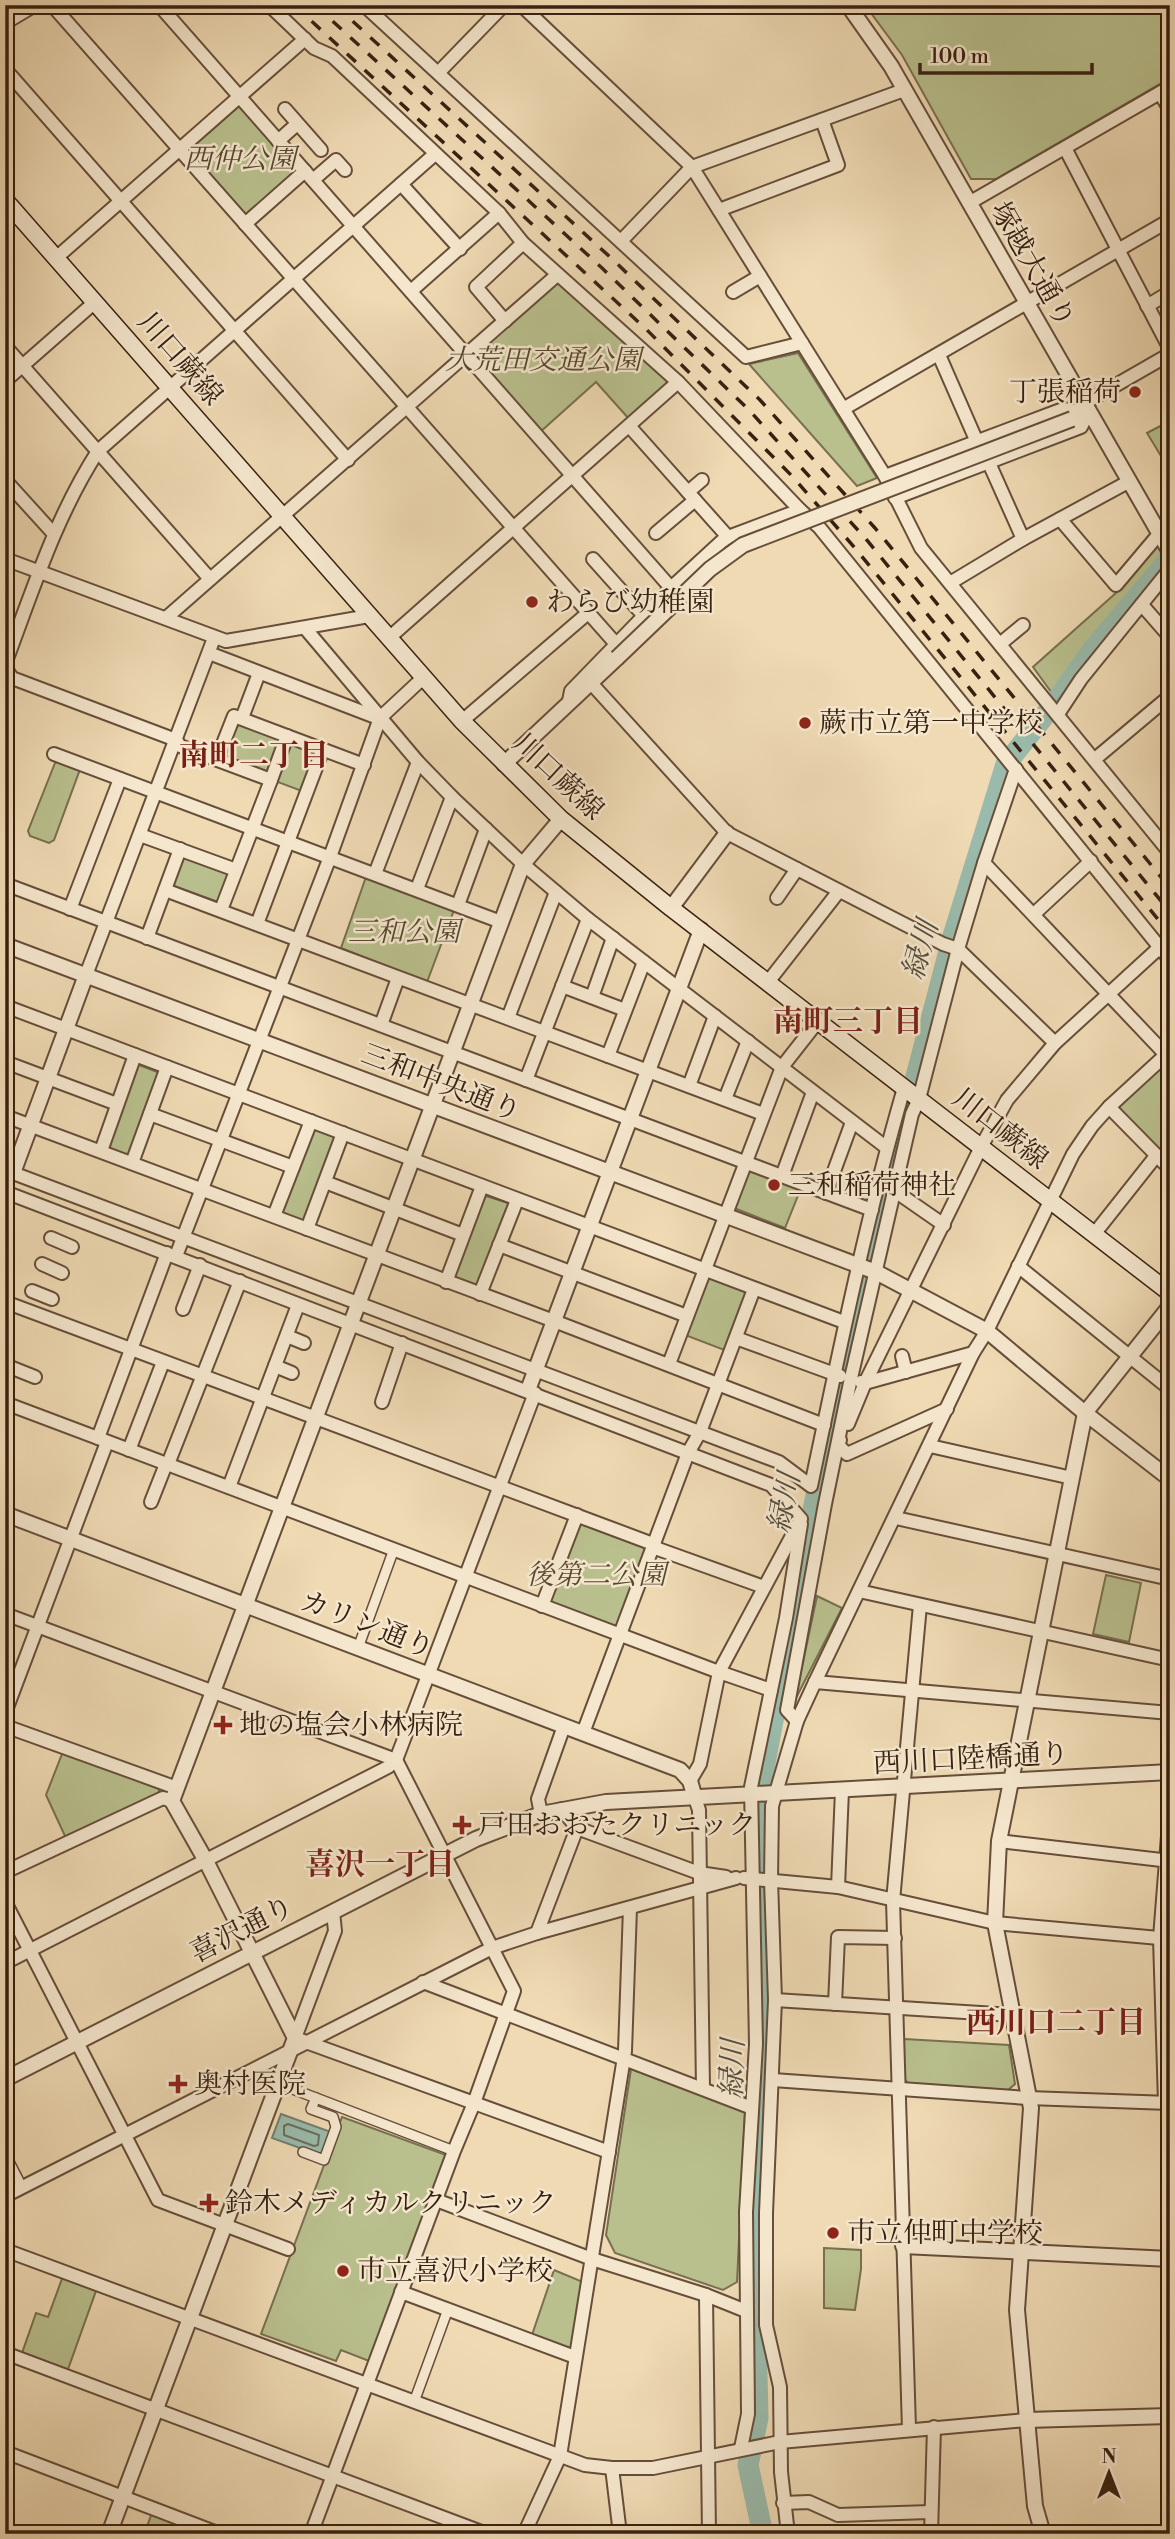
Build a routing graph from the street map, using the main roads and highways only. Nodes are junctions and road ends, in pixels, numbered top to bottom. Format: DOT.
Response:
graph roads {
  1 [pos="7,207"];
  2 [pos="1170,1293"];
  1 -- 2 [label="main road, 川口蕨線"];
}
